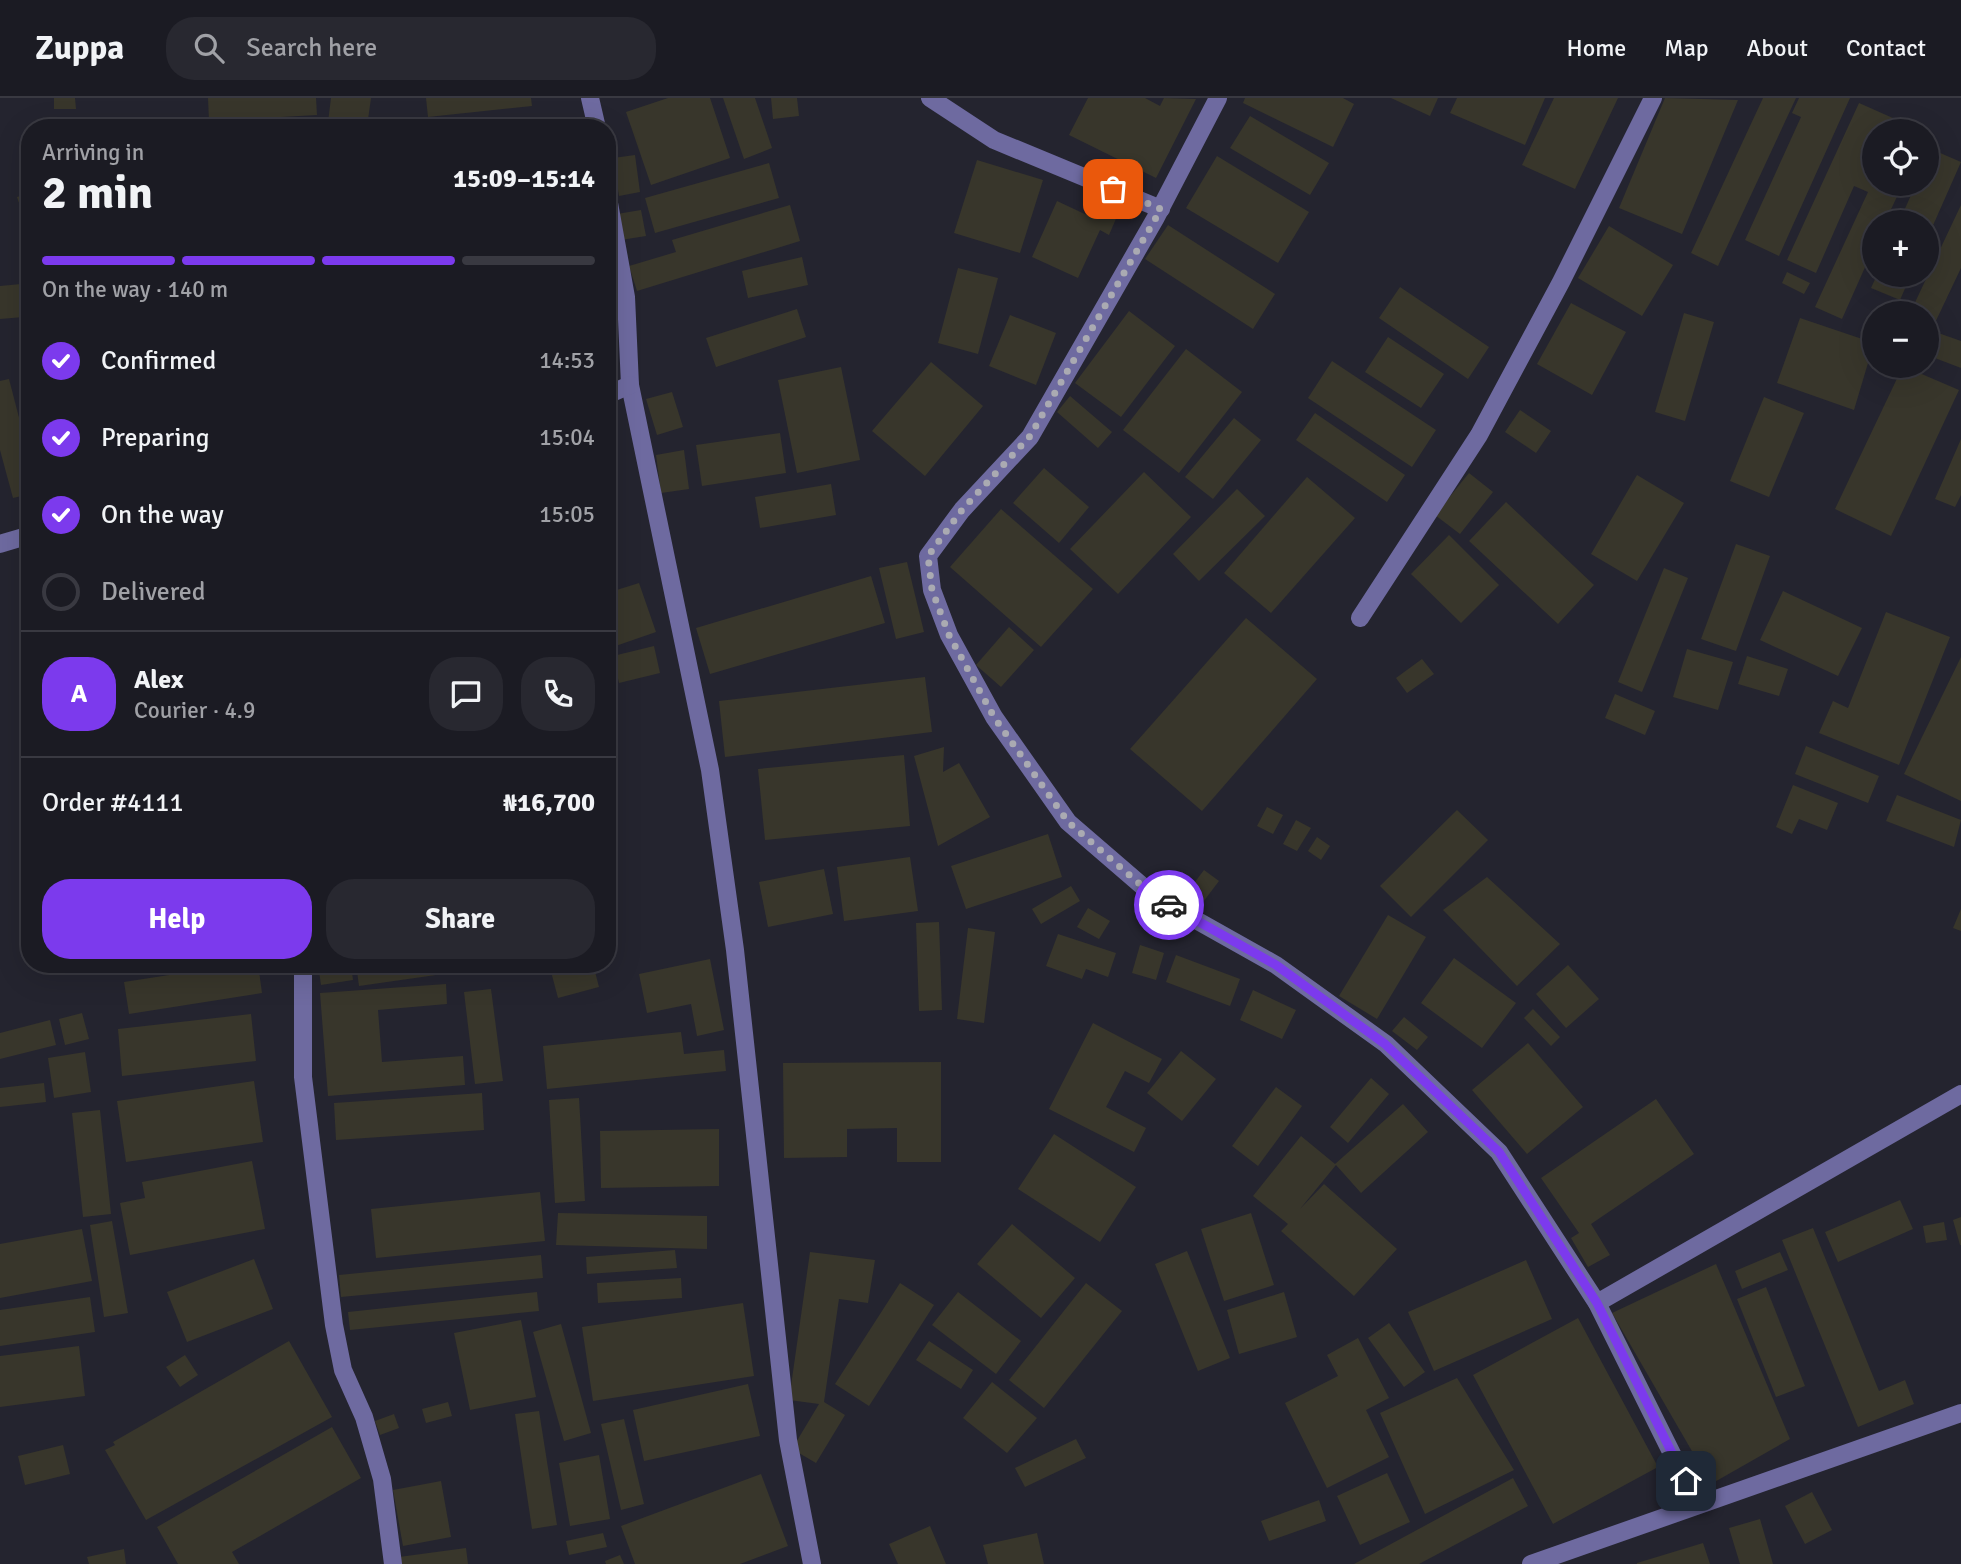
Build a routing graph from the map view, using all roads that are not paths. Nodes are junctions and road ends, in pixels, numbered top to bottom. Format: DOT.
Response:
graph roads {
  1 [pos="590,98"];
  2 [pos="930,98"];
  3 [pos="1218,98"];
  4 [pos="1653,98"];
  5 [pos="595,119"];
  6 [pos="1161,209"];
  7 [pos="616,244"];
  8 [pos="630,385"];
  9 [pos="616,391"];
  10 [pos="21,538"];
  11 [pos="0,544"];
  12 [pos="1360,618"];
  13 [pos="303,973"];
  14 [pos="1961,1094"];
  15 [pos="1597,1303"];
  16 [pos="1961,1413"];
  17 [pos="1697,1504"];
  18 [pos="393,1564"];
  19 [pos="813,1564"];
  20 [pos="1531,1564"];
  1 -- 5 [label="street"];
  2 -- 6 [label="street"];
  3 -- 6 [label="street"];
  4 -- 12 [label="street"];
  6 -- 15 [label="street"];
  7 -- 8 [label="street"];
  8 -- 9 [label="street"];
  8 -- 19 [label="street"];
  10 -- 11 [label="street"];
  13 -- 18 [label="street"];
  14 -- 15 [label="street"];
  15 -- 17 [label="street"];
  16 -- 17 [label="street"];
  17 -- 20 [label="street"];
}
